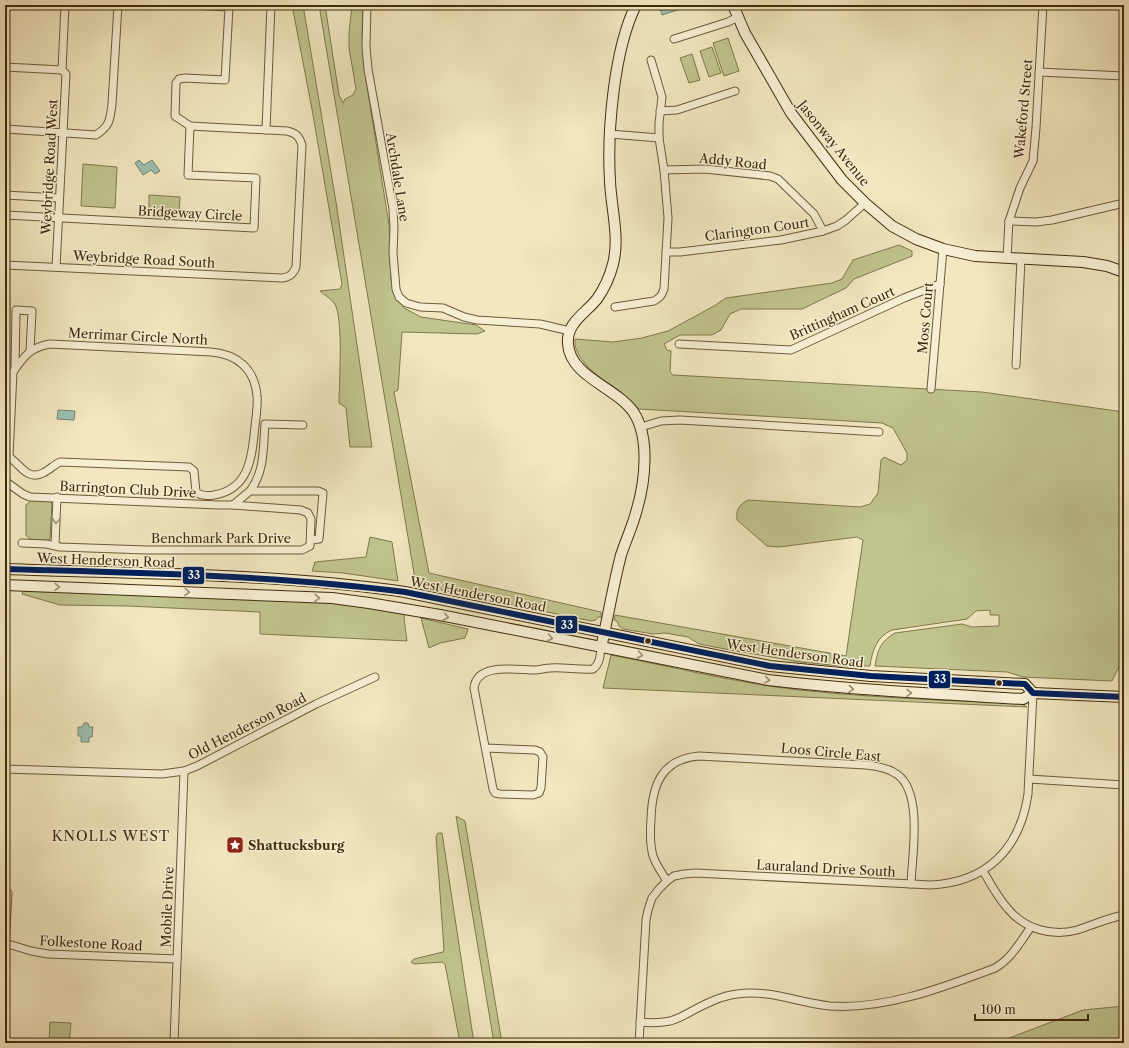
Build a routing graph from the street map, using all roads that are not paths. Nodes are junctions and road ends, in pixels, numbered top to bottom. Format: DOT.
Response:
graph roads {
  1 [pos="65,5"];
  2 [pos="118,5"];
  3 [pos="189,5"];
  4 [pos="271,5"];
  5 [pos="367,5"];
  6 [pos="636,5"];
  7 [pos="733,5"];
  8 [pos="1043,5"];
  9 [pos="738,17"];
  10 [pos="674,39"];
  11 [pos="651,60"];
  12 [pos="5,67"];
  13 [pos="62,70"];
  14 [pos="1039,72"];
  15 [pos="1124,76"];
  16 [pos="735,91"];
  17 [pos="660,111"];
  18 [pos="190,126"];
  19 [pos="5,129"];
  20 [pos="266,130"];
  21 [pos="62,134"];
  22 [pos="610,134"];
  23 [pos="659,138"];
  24 [pos="664,170"];
  25 [pos="5,195"];
  26 [pos="59,198"];
  27 [pos="865,203"];
  28 [pos="1124,203"];
  29 [pos="5,215"];
  30 [pos="58,218"];
  31 [pos="1009,221"];
  32 [pos="823,231"];
  33 [pos="943,249"];
  34 [pos="666,252"];
  35 [pos="1007,258"];
  36 [pos="1021,259"];
  37 [pos="5,265"];
  38 [pos="56,267"];
  39 [pos="1124,272"];
  40 [pos="940,284"];
  41 [pos="615,307"];
  42 [pos="570,331"];
  43 [pos="679,344"];
  44 [pos="30,351"];
  45 [pos="1016,365"];
  46 [pos="11,370"];
  47 [pos="931,389"];
  48 [pos="303,425"];
  49 [pos="641,427"];
  50 [pos="879,432"];
  51 [pos="7,456"];
  52 [pos="5,481"];
  53 [pos="250,491"];
  54 [pos="58,497"];
  55 [pos="233,505"];
  56 [pos="311,540"];
  57 [pos="22,543"];
  58 [pos="55,545"];
  59 [pos="5,569"];
  60 [pos="5,584"];
  61 [pos="604,633"];
  62 [pos="601,648"];
  63 [pos="375,677"];
  64 [pos="1033,693"];
  65 [pos="1124,697"];
  66 [pos="486,748"];
  67 [pos="5,769"];
  68 [pos="184,771"];
  69 [pos="1029,779"];
  70 [pos="1124,784"];
  71 [pos="983,871"];
  72 [pos="667,881"];
  73 [pos="911,884"];
  74 [pos="8,893"];
  75 [pos="1124,915"];
  76 [pos="1031,927"];
  77 [pos="5,943"];
  78 [pos="5,948"];
  79 [pos="177,959"];
  80 [pos="640,1022"];
  81 [pos="174,1043"];
  82 [pos="638,1043"];
  1 -- 13 [label="street, Weybridge Road West"];
  2 -- 21 [label="street"];
  3 -- 18 [label="street"];
  4 -- 20 [label="street"];
  5 -- 42 [label="street, Archdale Lane"];
  6 -- 22 [label="main road"];
  7 -- 9 [label="main road, Jasonway Avenue"];
  8 -- 14 [label="street, Wakeford Street"];
  9 -- 10 [label="street"];
  9 -- 27 [label="main road, Jasonway Avenue"];
  11 -- 17 [label="street"];
  12 -- 13 [label="street"];
  13 -- 21 [label="street, Weybridge Road West"];
  14 -- 15 [label="street"];
  14 -- 31 [label="street, Wakeford Street"];
  16 -- 17 [label="street"];
  17 -- 23 [label="street"];
  18 -- 20 [label="street"];
  18 -- 30 [label="street, Bridgeway Circle"];
  19 -- 21 [label="street"];
  20 -- 38 [label="street, Weybridge Road South"];
  21 -- 26 [label="street, Weybridge Road West"];
  22 -- 23 [label="street"];
  22 -- 42 [label="main road"];
  23 -- 24 [label="street"];
  24 -- 32 [label="street, Addy Road"];
  24 -- 34 [label="street"];
  25 -- 26 [label="street"];
  26 -- 30 [label="street, Weybridge Road West"];
  27 -- 32 [label="street, Clarington Court"];
  27 -- 33 [label="main road, Jasonway Avenue"];
  28 -- 31 [label="street"];
  29 -- 30 [label="street, Bridgeway Circle"];
  30 -- 38 [label="street, Weybridge Road West"];
  31 -- 35 [label="street, Wakeford Street"];
  32 -- 34 [label="street, Clarington Court"];
  33 -- 35 [label="main road, Jasonway Avenue"];
  33 -- 40 [label="street, Moss Court"];
  34 -- 41 [label="street"];
  35 -- 36 [label="main road, Jasonway Avenue"];
  36 -- 39 [label="main road, Jasonway Avenue"];
  36 -- 45 [label="street"];
  37 -- 38 [label="street, Weybridge Road South"];
  40 -- 43 [label="street, Brittingham Court"];
  40 -- 47 [label="street, Moss Court"];
  42 -- 49 [label="main road"];
  44 -- 46 [label="street, Merrimar Circle North"];
  44 -- 46 [label="street"];
  44 -- 51 [label="street, Merrimar Circle North"];
  46 -- 51 [label="street"];
  48 -- 53 [label="street"];
  49 -- 50 [label="street"];
  49 -- 61 [label="main road"];
  52 -- 54 [label="street, Barrington Club Drive"];
  53 -- 55 [label="street"];
  53 -- 56 [label="street"];
  54 -- 55 [label="street, Barrington Club Drive"];
  54 -- 58 [label="street, one-way"];
  55 -- 56 [label="street, Benchmark Park Drive"];
  56 -- 58 [label="street, Benchmark Park Drive"];
  57 -- 58 [label="street, Benchmark Park Drive"];
  59 -- 61 [label="main road, West Henderson Road"];
  60 -- 62 [label="main road, West Henderson Road, one-way"];
  61 -- 62 [label="main road"];
  61 -- 64 [label="main road, West Henderson Road"];
  62 -- 64 [label="main road, West Henderson Road, one-way"];
  62 -- 66 [label="street"];
  63 -- 68 [label="street, Old Henderson Road"];
  64 -- 65 [label="main road, West Henderson Road"];
  64 -- 69 [label="street, Lauraland Drive South"];
  66 -- 66 [label="street"];
  67 -- 68 [label="street, Old Henderson Road"];
  68 -- 79 [label="street, Mobile Drive"];
  69 -- 70 [label="street"];
  69 -- 71 [label="street, Lauraland Drive South"];
  71 -- 73 [label="street, Lauraland Drive South"];
  71 -- 76 [label="street"];
  72 -- 73 [label="street, Lauraland Drive South"];
  72 -- 73 [label="street, Loos Circle East"];
  72 -- 80 [label="street"];
  74 -- 77 [label="street"];
  75 -- 76 [label="street"];
  76 -- 80 [label="street"];
  77 -- 78 [label="street"];
  77 -- 79 [label="street, Folkestone Road"];
  79 -- 81 [label="street, Mobile Drive"];
  80 -- 82 [label="street"];
}
